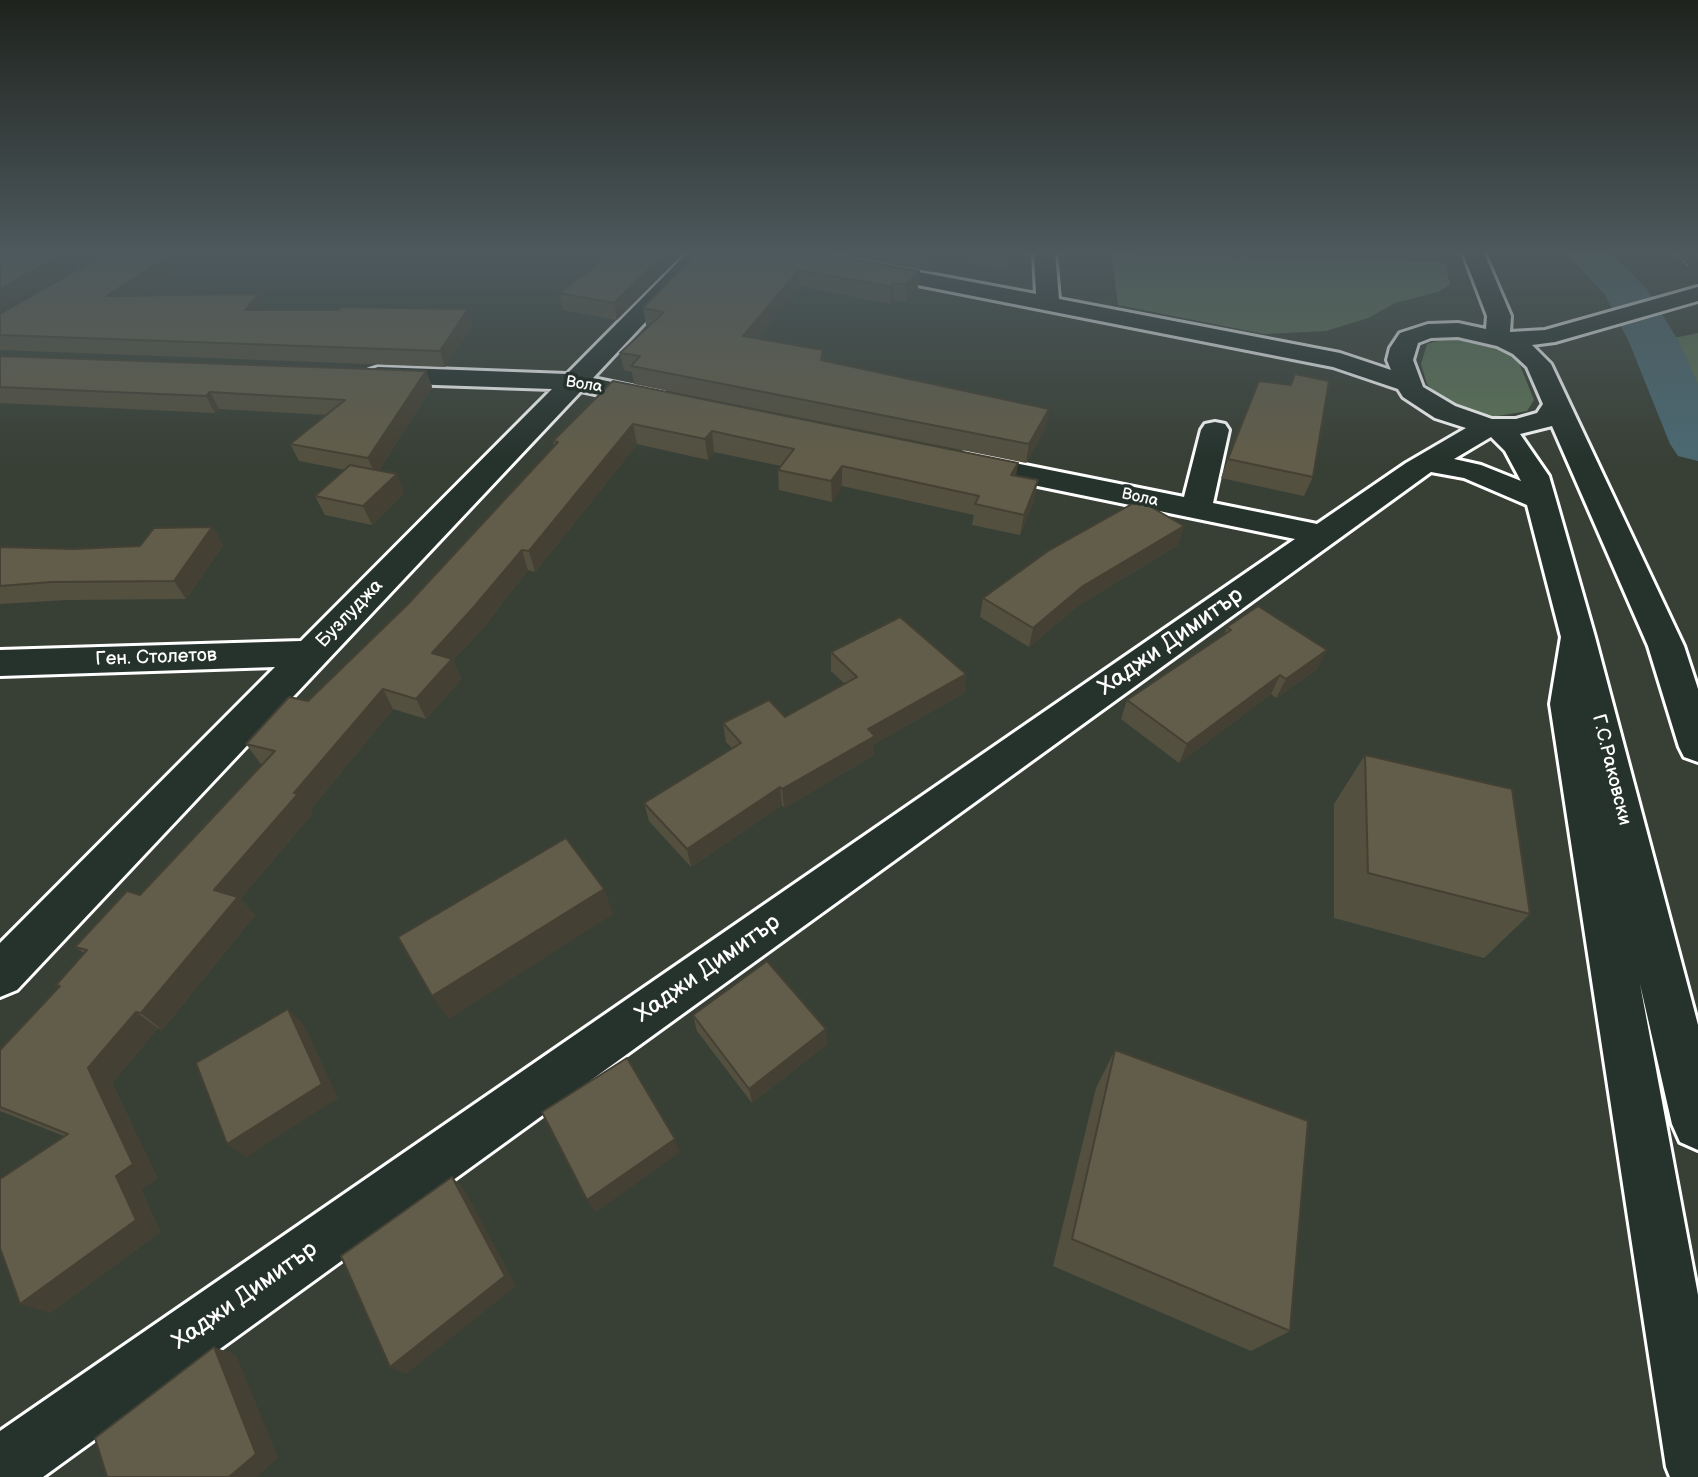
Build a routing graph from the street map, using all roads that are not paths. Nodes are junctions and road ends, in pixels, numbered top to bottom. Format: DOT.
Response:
graph roads {
  1 [pos="632,322"];
  2 [pos="1145,322"];
  3 [pos="1455,322"];
  4 [pos="1495,322"];
  5 [pos="1618,322"];
  6 [pos="1654,322"];
  7 [pos="1498,323"];
  8 [pos="1438,331"];
  9 [pos="1409,338"];
  10 [pos="1569,339"];
  11 [pos="1284,349"];
  12 [pos="1538,364"];
  13 [pos="355,374"];
  14 [pos="574,382"];
  15 [pos="1414,391"];
  16 [pos="682,404"];
  17 [pos="1556,404"];
  18 [pos="1494,428"];
  19 [pos="1215,430"];
  20 [pos="939,457"];
  21 [pos="1422,466"];
  22 [pos="1541,500"];
  23 [pos="1196,509"];
  24 [pos="1322,535"];
  25 [pos="1578,637"];
  26 [pos="312,653"];
  27 [pos="0,663"];
  28 [pos="1698,747"];
  29 [pos="0,975"];
  30 [pos="1698,1124"];
  31 [pos="1698,1467"];
  32 [pos="0,1469"];
  1 -- 14 [label="street, Бузлуджа"];
  2 -- 11 [label="street"];
  3 -- 8 [label="street"];
  4 -- 7 [label="street"];
  5 -- 10 [label="street"];
  6 -- 10 [label="street"];
  7 -- 8 [label="street"];
  7 -- 10 [label="street"];
  7 -- 12 [label="street"];
  8 -- 9 [label="street"];
  9 -- 11 [label="street"];
  9 -- 15 [label="street"];
  10 -- 12 [label="street"];
  11 -- 15 [label="street"];
  12 -- 17 [label="street"];
  13 -- 14 [label="street, Вола"];
  14 -- 16 [label="street, Вола"];
  14 -- 26 [label="street, Бузлуджа"];
  15 -- 18 [label="street"];
  15 -- 21 [label="street"];
  17 -- 18 [label="street"];
  17 -- 28 [label="street"];
  18 -- 21 [label="street, Хаджи Димитър"];
  18 -- 22 [label="street, Г.С.Раковски"];
  19 -- 23 [label="street"];
  20 -- 23 [label="street, Вола"];
  21 -- 22 [label="street"];
  21 -- 24 [label="street, Хаджи Димитър"];
  22 -- 25 [label="street, Г.С.Раковски"];
  23 -- 24 [label="street, Вола"];
  24 -- 32 [label="street, Хаджи Димитър"];
  25 -- 30 [label="street, Г.С.Раковски"];
  25 -- 31 [label="street"];
  26 -- 27 [label="street, Ген. Столетов"];
  26 -- 29 [label="street, Бузлуджа"];
}
